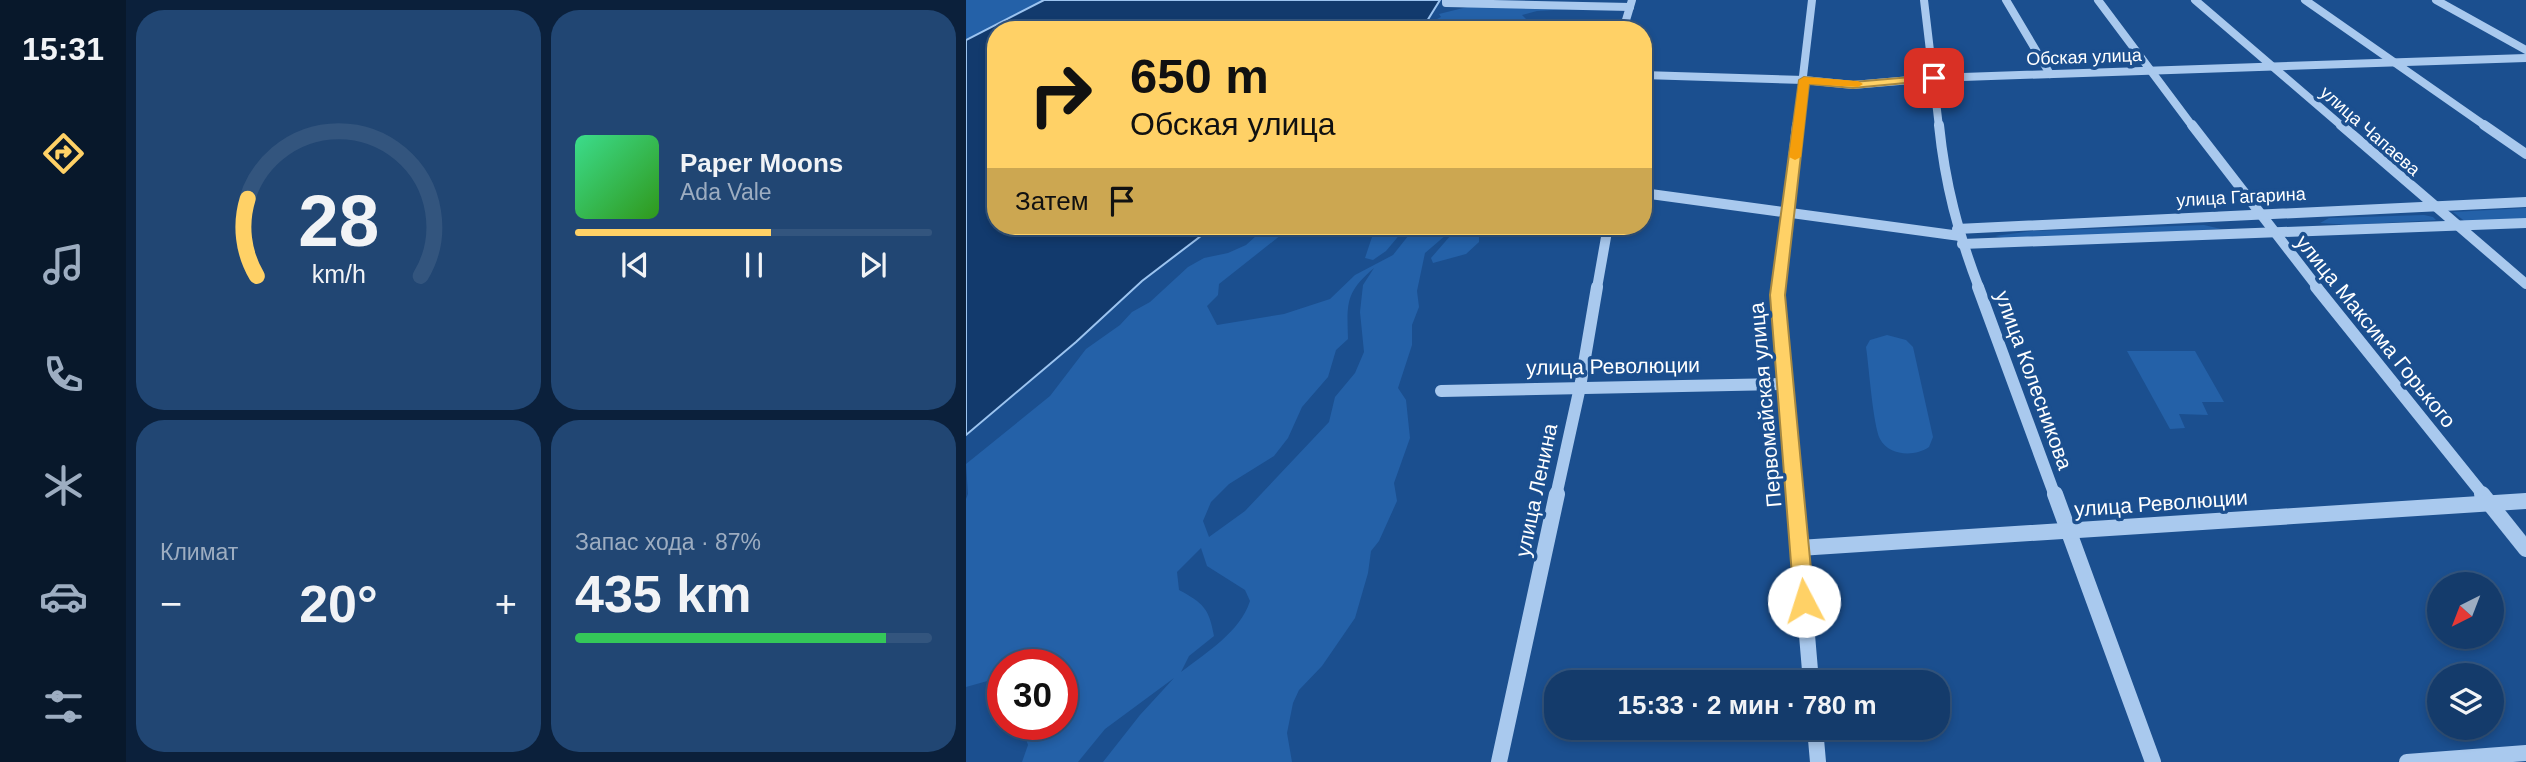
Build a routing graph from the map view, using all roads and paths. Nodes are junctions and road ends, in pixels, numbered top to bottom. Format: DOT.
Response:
graph roads {
  1 [pos="1446,0"];
  2 [pos="1812,0"];
  3 [pos="1924,0"];
  4 [pos="2006,0"];
  5 [pos="2098,0"];
  6 [pos="2195,0"];
  7 [pos="2305,0"];
  8 [pos="2436,0"];
  9 [pos="1631,3"];
  10 [pos="1626,21"];
  11 [pos="2526,50"];
  12 [pos="2526,58"];
  13 [pos="2394,62"];
  14 [pos="2272,66"];
  15 [pos="2150,70"];
  16 [pos="2050,74"];
  17 [pos="1652,75"];
  18 [pos="1934,78"];
  19 [pos="1804,80"];
  20 [pos="2526,154"];
  21 [pos="1652,194"];
  22 [pos="2526,202"];
  23 [pos="2434,206"];
  24 [pos="1788,212"];
  25 [pos="2258,213"];
  26 [pos="2526,223"];
  27 [pos="2456,225"];
  28 [pos="2272,231"];
  29 [pos="1606,235"];
  30 [pos="1960,236"];
  31 [pos="2526,284"];
  32 [pos="1785,384"];
  33 [pos="1580,387"];
  34 [pos="1441,391"];
  35 [pos="2526,501"];
  36 [pos="2490,503"];
  37 [pos="2067,530"];
  38 [pos="1799,548"];
  39 [pos="2526,549"];
  40 [pos="1810,670"];
  41 [pos="1816,740"];
  42 [pos="2526,753"];
  43 [pos="1499,762"];
  44 [pos="1818,762"];
  45 [pos="2153,762"];
  46 [pos="2407,762"];
  1 -- 9 [label="street"];
  2 -- 19 [label="street, Первомайская улица"];
  3 -- 18 [label="street, улица Колесникова"];
  4 -- 16 [label="street"];
  5 -- 15 [label="street, улица Максима Горького"];
  6 -- 14 [label="street, улица Чапаева"];
  7 -- 13 [label="street"];
  8 -- 11 [label="street"];
  9 -- 10 [label="street"];
  12 -- 13 [label="street, Обская улица"];
  13 -- 14 [label="street, Обская улица"];
  13 -- 20 [label="street"];
  14 -- 15 [label="street, Обская улица"];
  14 -- 23 [label="street, улица Чапаева"];
  15 -- 16 [label="street, Обская улица"];
  15 -- 25 [label="street, улица Максима Горького"];
  16 -- 18 [label="street, Обская улица"];
  17 -- 19 [label="street, Обская улица"];
  18 -- 19 [label="street, Обская улица"];
  18 -- 30 [label="street, улица Колесникова"];
  19 -- 24 [label="street, Первомайская улица"];
  21 -- 24 [label="street, улица Гагарина"];
  22 -- 23 [label="street, улица Гагарина"];
  23 -- 25 [label="street, улица Гагарина"];
  23 -- 27 [label="street, улица Чапаева"];
  24 -- 30 [label="street, улица Гагарина"];
  24 -- 32 [label="street, Первомайская улица"];
  25 -- 28 [label="street, улица Максима Горького"];
  25 -- 30 [label="street, улица Гагарина"];
  26 -- 27 [label="street, улица Гагарина"];
  27 -- 28 [label="street, улица Гагарина"];
  27 -- 31 [label="street, улица Чапаева"];
  28 -- 30 [label="street, улица Гагарина"];
  28 -- 36 [label="street, улица Максима Горького"];
  29 -- 33 [label="street, улица Ленина"];
  30 -- 37 [label="street, улица Колесникова"];
  32 -- 33 [label="street, улица Революции"];
  32 -- 38 [label="street, Первомайская улица"];
  33 -- 34 [label="street, улица Революции"];
  33 -- 43 [label="street, улица Ленина"];
  35 -- 36 [label="street, улица Революции"];
  36 -- 37 [label="street, улица Революции"];
  36 -- 39 [label="street, улица Максима Горького"];
  37 -- 38 [label="street, улица Революции"];
  37 -- 45 [label="street, улица Колесникова"];
  38 -- 40 [label="street, Первомайская улица"];
  41 -- 44 [label="street"];
  42 -- 46 [label="street"];
}
